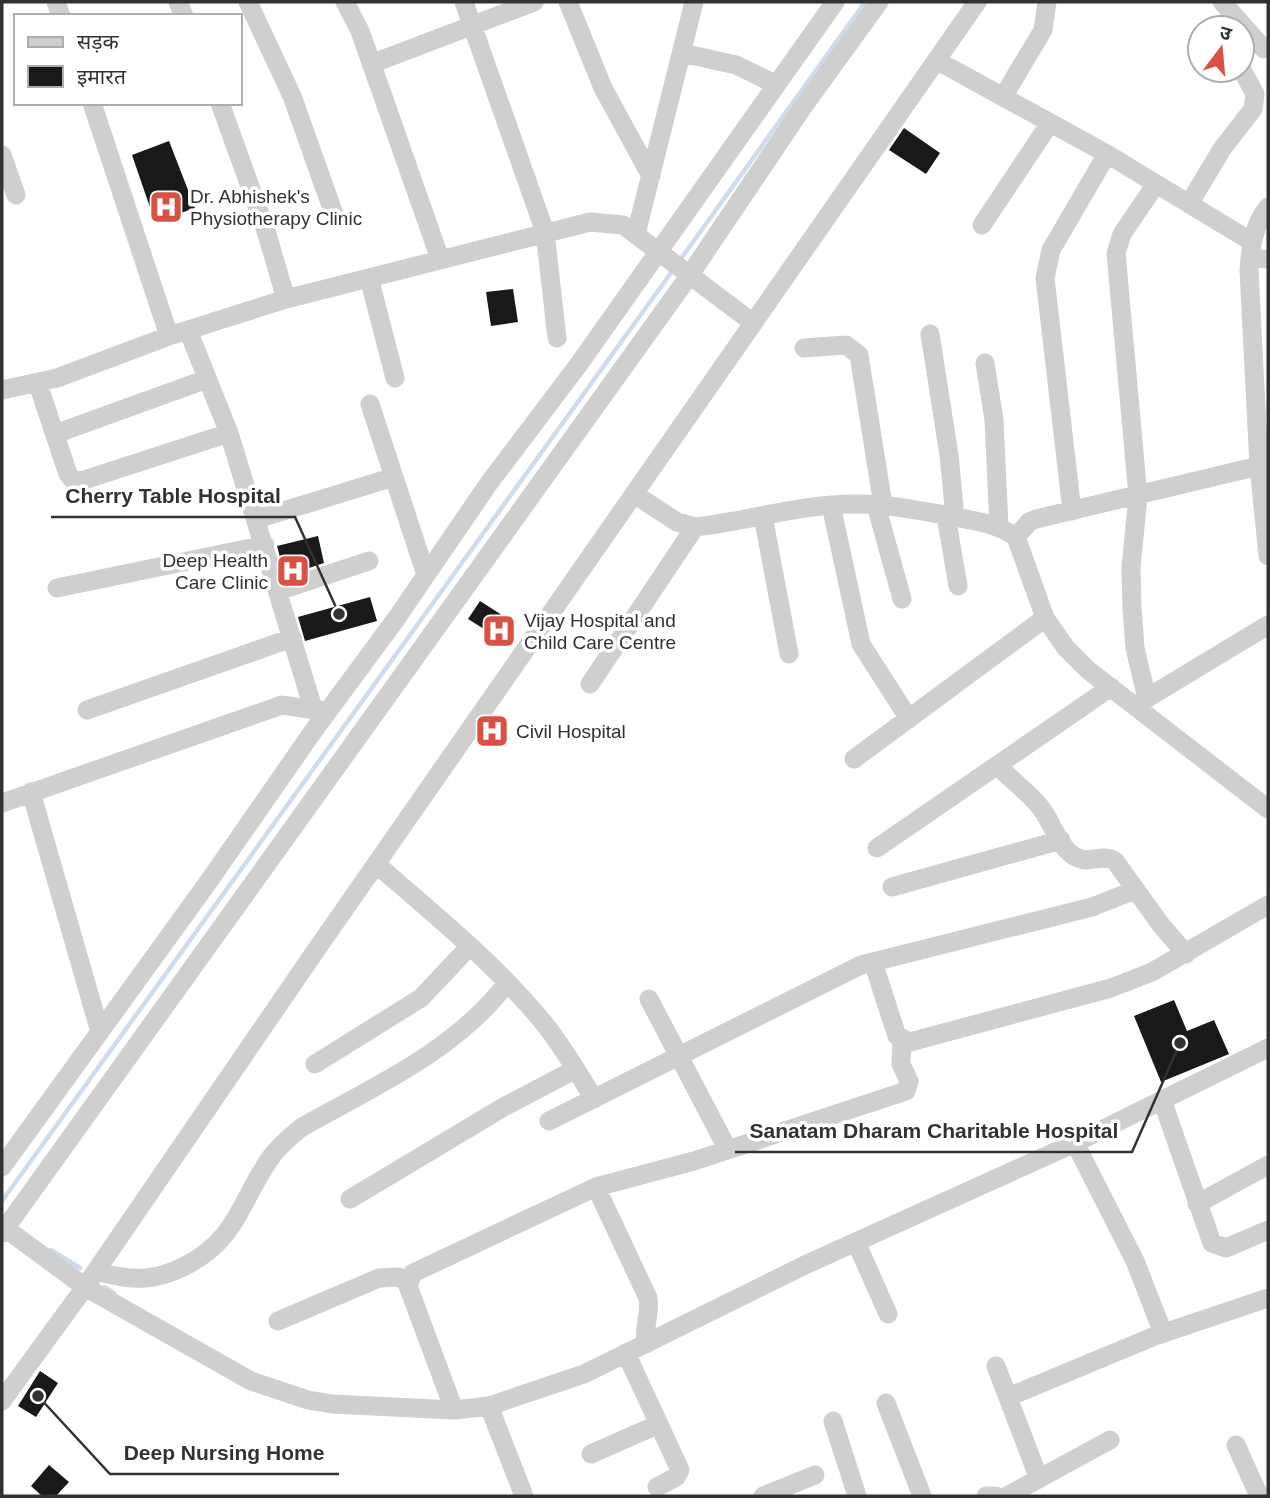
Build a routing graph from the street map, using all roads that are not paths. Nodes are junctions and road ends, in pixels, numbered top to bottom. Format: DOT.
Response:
graph roads {
  1 [pos="248,2"];
  2 [pos="345,2"];
  3 [pos="464,2"];
  4 [pos="534,2"];
  5 [pos="568,2"];
  6 [pos="694,2"];
  7 [pos="835,2"];
  8 [pos="879,2"];
  9 [pos="977,2"];
  10 [pos="1047,2"];
  11 [pos="1222,2"];
  12 [pos="473,27"];
  13 [pos="1266,47"];
  14 [pos="682,53"];
  15 [pos="936,60"];
  16 [pos="372,64"];
  17 [pos="775,84"];
  18 [pos="1250,84"];
  19 [pos="1003,97"];
  20 [pos="93,105"];
  21 [pos="221,105"];
  22 [pos="1050,123"];
  23 [pos="1107,154"];
  24 [pos="2,155"];
  25 [pos="651,176"];
  26 [pos="1156,184"];
  27 [pos="16,195"];
  28 [pos="1189,204"];
  29 [pos="1268,207"];
  30 [pos="335,217"];
  31 [pos="982,225"];
  32 [pos="545,232"];
  33 [pos="636,234"];
  34 [pos="1257,253"];
  35 [pos="440,259"];
  36 [pos="675,265"];
  37 [pos="369,278"];
  38 [pos="286,299"];
  39 [pos="752,322"];
  40 [pos="188,330"];
  41 [pos="930,334"];
  42 [pos="169,336"];
  43 [pos="557,338"];
  44 [pos="804,348"];
  45 [pos="985,362"];
  46 [pos="395,377"];
  47 [pos="207,379"];
  48 [pos="38,384"];
  49 [pos="1262,386"];
  50 [pos="2,390"];
  51 [pos="370,404"];
  52 [pos="229,433"];
  53 [pos="55,435"];
  54 [pos="1263,443"];
  55 [pos="1259,466"];
  56 [pos="394,477"];
  57 [pos="634,494"];
  58 [pos="1138,496"];
  59 [pos="831,505"];
  60 [pos="880,505"];
  61 [pos="1072,511"];
  62 [pos="763,516"];
  63 [pos="950,516"];
  64 [pos="257,519"];
  65 [pos="695,527"];
  66 [pos="1008,532"];
  67 [pos="265,545"];
  68 [pos="1268,556"];
  69 [pos="369,561"];
  70 [pos="426,575"];
  71 [pos="958,586"];
  72 [pos="57,588"];
  73 [pos="278,591"];
  74 [pos="902,599"];
  75 [pos="1045,618"];
  76 [pos="1268,625"];
  77 [pos="292,638"];
  78 [pos="789,654"];
  79 [pos="590,684"];
  80 [pos="1111,687"];
  81 [pos="1141,702"];
  82 [pos="87,710"];
  83 [pos="320,710"];
  84 [pos="909,719"];
  85 [pos="854,759"];
  86 [pos="999,767"];
  87 [pos="31,792"];
  88 [pos="1265,802"];
  89 [pos="2,803"];
  90 [pos="1061,840"];
  91 [pos="877,848"];
  92 [pos="376,864"];
  93 [pos="892,887"];
  94 [pos="1135,890"];
  95 [pos="1268,905"];
  96 [pos="470,947"];
  97 [pos="1186,954"];
  98 [pos="873,962"];
  99 [pos="507,983"];
  100 [pos="649,999"];
  101 [pos="100,1032"];
  102 [pos="902,1041"];
  103 [pos="1268,1048"];
  104 [pos="681,1055"];
  105 [pos="315,1064"];
  106 [pos="576,1069"];
  107 [pos="594,1098"];
  108 [pos="1162,1100"];
  109 [pos="549,1121"];
  110 [pos="1075,1143"];
  111 [pos="728,1150"];
  112 [pos="3,1158"];
  113 [pos="1268,1165"];
  114 [pos="596,1187"];
  115 [pos="350,1199"];
  116 [pos="1197,1204"];
  117 [pos="3,1229"];
  118 [pos="1268,1230"];
  119 [pos="856,1242"];
  120 [pos="91,1279"];
  121 [pos="409,1282"];
  122 [pos="1268,1298"];
  123 [pos="888,1314"];
  124 [pos="278,1321"];
  125 [pos="1163,1333"];
  126 [pos="646,1344"];
  127 [pos="626,1353"];
  128 [pos="996,1366"];
  129 [pos="1008,1397"];
  130 [pos="2,1401"];
  131 [pos="886,1403"];
  132 [pos="489,1406"];
  133 [pos="454,1410"];
  134 [pos="833,1420"];
  135 [pos="659,1424"];
  136 [pos="1110,1440"];
  137 [pos="1236,1445"];
  138 [pos="590,1454"];
  139 [pos="815,1475"];
  140 [pos="1039,1479"];
  141 [pos="657,1487"];
  142 [pos="524,1496"];
  143 [pos="763,1496"];
  144 [pos="857,1496"];
  145 [pos="922,1496"];
  146 [pos="986,1496"];
  147 [pos="996,1496"];
  148 [pos="1007,1496"];
  149 [pos="1259,1496"];
  1 -- 30 [label="street"];
  2 -- 16 [label="street"];
  3 -- 12 [label="street"];
  4 -- 12 [label="street"];
  5 -- 25 [label="street"];
  6 -- 14 [label="street"];
  7 -- 17 [label="street"];
  8 -- 36 [label="street"];
  9 -- 15 [label="street"];
  10 -- 19 [label="street"];
  11 -- 13 [label="street"];
  12 -- 16 [label="street"];
  12 -- 32 [label="street"];
  14 -- 17 [label="street"];
  14 -- 25 [label="street"];
  15 -- 19 [label="street"];
  15 -- 39 [label="street"];
  16 -- 35 [label="street"];
  17 -- 36 [label="street"];
  18 -- 28 [label="street"];
  19 -- 22 [label="street"];
  20 -- 42 [label="street"];
  21 -- 38 [label="street"];
  22 -- 23 [label="street"];
  22 -- 31 [label="street"];
  23 -- 26 [label="street"];
  23 -- 61 [label="street"];
  24 -- 27 [label="street"];
  25 -- 33 [label="street"];
  26 -- 28 [label="street"];
  26 -- 58 [label="street"];
  28 -- 34 [label="street"];
  29 -- 34 [label="street"];
  32 -- 33 [label="street"];
  32 -- 35 [label="street"];
  32 -- 43 [label="street"];
  33 -- 36 [label="street"];
  34 -- 49 [label="street"];
  35 -- 37 [label="street"];
  36 -- 39 [label="street"];
  36 -- 70 [label="street"];
  36 -- 117 [label="street"];
  37 -- 38 [label="street"];
  37 -- 46 [label="street"];
  38 -- 40 [label="street"];
  39 -- 57 [label="street"];
  40 -- 42 [label="street"];
  40 -- 47 [label="street"];
  41 -- 63 [label="street"];
  42 -- 48 [label="street"];
  44 -- 60 [label="street"];
  45 -- 66 [label="street"];
  47 -- 52 [label="street"];
  47 -- 53 [label="street"];
  48 -- 50 [label="street"];
  48 -- 53 [label="street"];
  49 -- 54 [label="street"];
  51 -- 56 [label="street"];
  52 -- 53 [label="street"];
  52 -- 64 [label="street"];
  54 -- 55 [label="street"];
  55 -- 58 [label="street"];
  55 -- 68 [label="street"];
  56 -- 64 [label="street"];
  56 -- 70 [label="street"];
  57 -- 65 [label="street"];
  57 -- 92 [label="street"];
  58 -- 61 [label="street"];
  58 -- 81 [label="street"];
  59 -- 60 [label="street"];
  59 -- 62 [label="street"];
  59 -- 84 [label="street"];
  60 -- 63 [label="street"];
  60 -- 74 [label="street"];
  61 -- 66 [label="street"];
  62 -- 65 [label="street"];
  62 -- 78 [label="street"];
  63 -- 66 [label="street"];
  63 -- 71 [label="street"];
  64 -- 67 [label="street"];
  65 -- 79 [label="street"];
  66 -- 75 [label="street"];
  67 -- 72 [label="street"];
  67 -- 73 [label="street"];
  69 -- 73 [label="street"];
  70 -- 83 [label="street"];
  73 -- 77 [label="street"];
  75 -- 80 [label="street"];
  75 -- 84 [label="street"];
  76 -- 81 [label="street"];
  77 -- 82 [label="street"];
  77 -- 83 [label="street"];
  80 -- 81 [label="street"];
  80 -- 86 [label="street"];
  81 -- 88 [label="street"];
  83 -- 87 [label="street"];
  83 -- 101 [label="street"];
  84 -- 85 [label="street"];
  86 -- 90 [label="street"];
  86 -- 91 [label="street"];
  87 -- 89 [label="street"];
  87 -- 101 [label="street"];
  90 -- 93 [label="street"];
  90 -- 94 [label="street"];
  92 -- 96 [label="street"];
  92 -- 120 [label="street"];
  94 -- 97 [label="street"];
  94 -- 98 [label="street"];
  95 -- 97 [label="street"];
  96 -- 99 [label="street"];
  96 -- 105 [label="street"];
  97 -- 102 [label="street"];
  98 -- 102 [label="street"];
  98 -- 104 [label="street"];
  99 -- 106 [label="street"];
  99 -- 120 [label="street"];
  100 -- 104 [label="street"];
  101 -- 112 [label="street"];
  102 -- 111 [label="street"];
  103 -- 108 [label="street"];
  104 -- 107 [label="street"];
  104 -- 111 [label="street"];
  106 -- 107 [label="street"];
  106 -- 115 [label="street"];
  107 -- 109 [label="street"];
  108 -- 110 [label="street"];
  108 -- 116 [label="street"];
  110 -- 119 [label="street"];
  110 -- 125 [label="street"];
  111 -- 114 [label="street"];
  113 -- 116 [label="street"];
  114 -- 121 [label="street"];
  114 -- 126 [label="street"];
  116 -- 118 [label="street"];
  117 -- 120 [label="street"];
  119 -- 123 [label="street"];
  119 -- 126 [label="street"];
  120 -- 130 [label="street"];
  120 -- 133 [label="street"];
  121 -- 124 [label="street"];
  121 -- 133 [label="street"];
  122 -- 125 [label="street"];
  125 -- 129 [label="street"];
  126 -- 127 [label="street"];
  127 -- 132 [label="street"];
  127 -- 135 [label="street"];
  128 -- 129 [label="street"];
  129 -- 140 [label="street"];
  131 -- 145 [label="street"];
  132 -- 133 [label="street"];
  132 -- 142 [label="street"];
  134 -- 144 [label="street"];
  135 -- 138 [label="street"];
  135 -- 141 [label="street"];
  136 -- 140 [label="street"];
  137 -- 149 [label="street"];
  139 -- 143 [label="street"];
  140 -- 148 [label="street"];
  146 -- 147 [label="street"];
}
